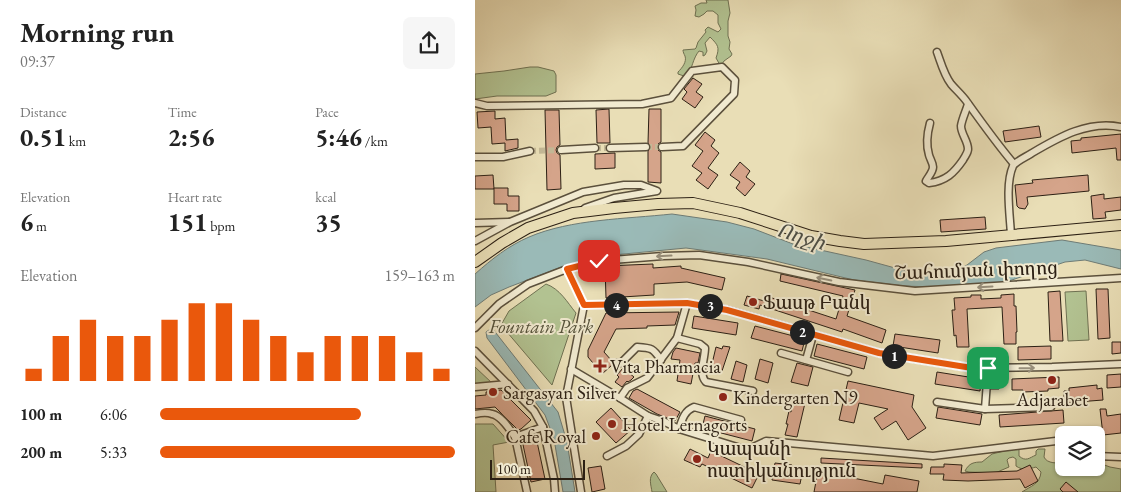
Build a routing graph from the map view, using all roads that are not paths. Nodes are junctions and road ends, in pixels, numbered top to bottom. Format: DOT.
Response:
graph roads {
  1 [pos="937,52"];
  2 [pos="475,103"];
  3 [pos="968,104"];
  4 [pos="930,124"];
  5 [pos="1121,127"];
  6 [pos="662,147"];
  7 [pos="595,148"];
  8 [pos="610,148"];
  9 [pos="646,148"];
  10 [pos="561,150"];
  11 [pos="530,151"];
  12 [pos="475,158"];
  13 [pos="1014,164"];
  14 [pos="573,213"];
  15 [pos="510,222"];
  16 [pos="475,223"];
  17 [pos="1121,225"];
  18 [pos="1011,235"];
  19 [pos="475,241"];
  20 [pos="475,262"];
  21 [pos="567,269"];
  22 [pos="1121,278"];
  23 [pos="687,303"];
  24 [pos="584,305"];
  25 [pos="475,328"];
  26 [pos="813,335"];
  27 [pos="677,338"];
  28 [pos="475,351"];
  29 [pos="781,353"];
  30 [pos="661,360"];
  31 [pos="806,360"];
  32 [pos="616,363"];
  33 [pos="1121,364"];
  34 [pos="988,368"];
  35 [pos="571,369"];
  36 [pos="848,372"];
  37 [pos="508,384"];
  38 [pos="475,387"];
  39 [pos="753,391"];
  40 [pos="620,398"];
  41 [pos="937,402"];
  42 [pos="1051,407"];
  43 [pos="985,409"];
  44 [pos="475,414"];
  45 [pos="648,416"];
  46 [pos="741,420"];
  47 [pos="543,426"];
  48 [pos="679,429"];
  49 [pos="515,438"];
  50 [pos="1055,441"];
  51 [pos="607,456"];
  52 [pos="1105,456"];
  53 [pos="1121,457"];
  54 [pos="527,492"];
  55 [pos="555,492"];
  56 [pos="581,492"];
  1 -- 3 [label="street"];
  2 -- 6 [label="street"];
  3 -- 4 [label="street"];
  3 -- 13 [label="street"];
  5 -- 13 [label="street"];
  7 -- 10 [label="street"];
  8 -- 9 [label="street"];
  11 -- 12 [label="street"];
  13 -- 18 [label="street"];
  14 -- 15 [label="street"];
  14 -- 18 [label="highway"];
  14 -- 20 [label="highway"];
  15 -- 16 [label="street"];
  15 -- 19 [label="street"];
  17 -- 18 [label="highway"];
  22 -- 21 [label="street, Շահումյան փողոց, one-way"];
  21 -- 24 [label="street"];
  21 -- 25 [label="street, Շահումյան փողոց"];
  23 -- 24 [label="street"];
  23 -- 26 [label="street"];
  23 -- 27 [label="street"];
  24 -- 35 [label="street"];
  26 -- 31 [label="street"];
  26 -- 34 [label="street"];
  27 -- 30 [label="street"];
  27 -- 39 [label="street"];
  28 -- 37 [label="street"];
  29 -- 31 [label="street"];
  30 -- 32 [label="street"];
  30 -- 40 [label="street"];
  31 -- 36 [label="street"];
  34 -- 33 [label="street, one-way"];
  34 -- 43 [label="street"];
  35 -- 40 [label="street"];
  35 -- 56 [label="street"];
  37 -- 38 [label="street"];
  37 -- 47 [label="street"];
  40 -- 45 [label="street"];
  41 -- 43 [label="street"];
  42 -- 43 [label="street"];
  44 -- 49 [label="street"];
  45 -- 48 [label="street"];
  45 -- 51 [label="street"];
  46 -- 48 [label="street"];
  47 -- 49 [label="street"];
  47 -- 55 [label="street"];
  48 -- 50 [label="street"];
  49 -- 54 [label="street"];
  52 -- 53 [label="street"];
}
